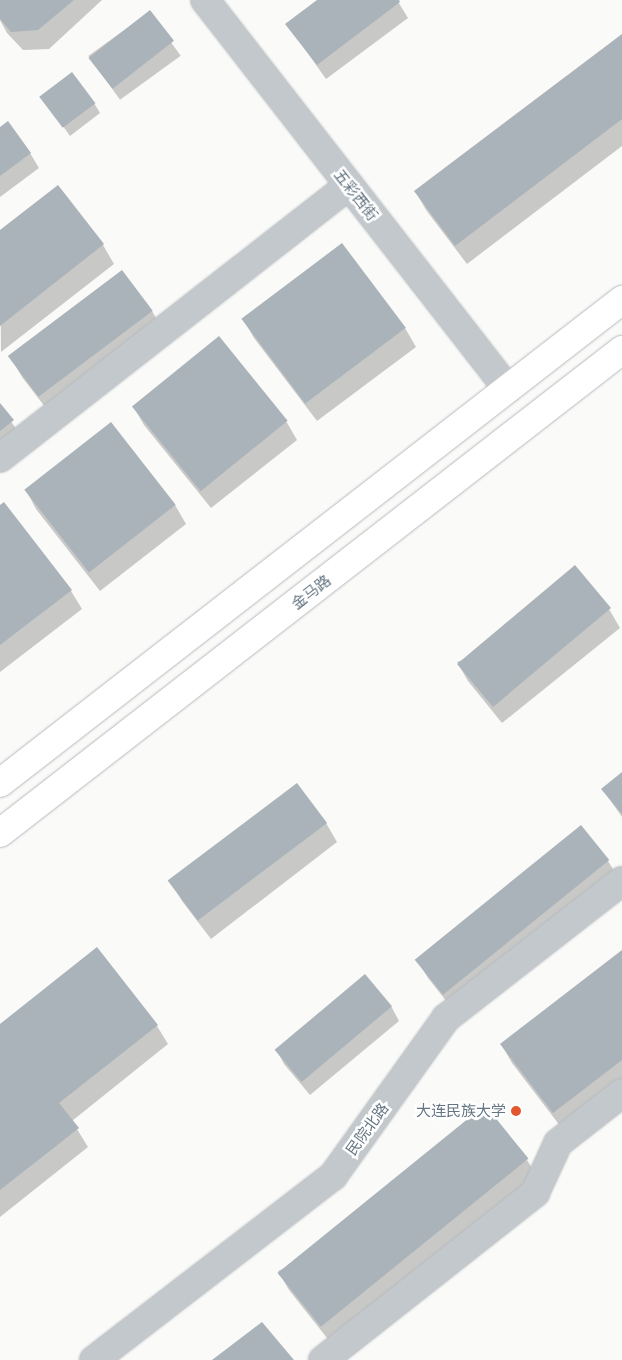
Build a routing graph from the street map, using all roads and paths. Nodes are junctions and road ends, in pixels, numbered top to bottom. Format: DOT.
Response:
graph roads {
  1 [pos="205,0"];
  2 [pos="349,185"];
  3 [pos="622,300"];
  4 [pos="622,350"];
  5 [pos="508,389"];
  6 [pos="0,458"];
  7 [pos="1,780"];
  8 [pos="0,833"];
  9 [pos="622,881"];
  10 [pos="622,1093"];
  11 [pos="94,1360"];
  12 [pos="323,1360"];
  1 -- 2 [label="street, 五彩西街"];
  2 -- 5 [label="street, 五彩西街"];
  2 -- 6 [label="street"];
  3 -- 5 [label="main road"];
  4 -- 8 [label="main road, 金马路"];
  5 -- 7 [label="main road"];
  9 -- 11 [label="street, 民院北路"];
  10 -- 12 [label="street"];
}
